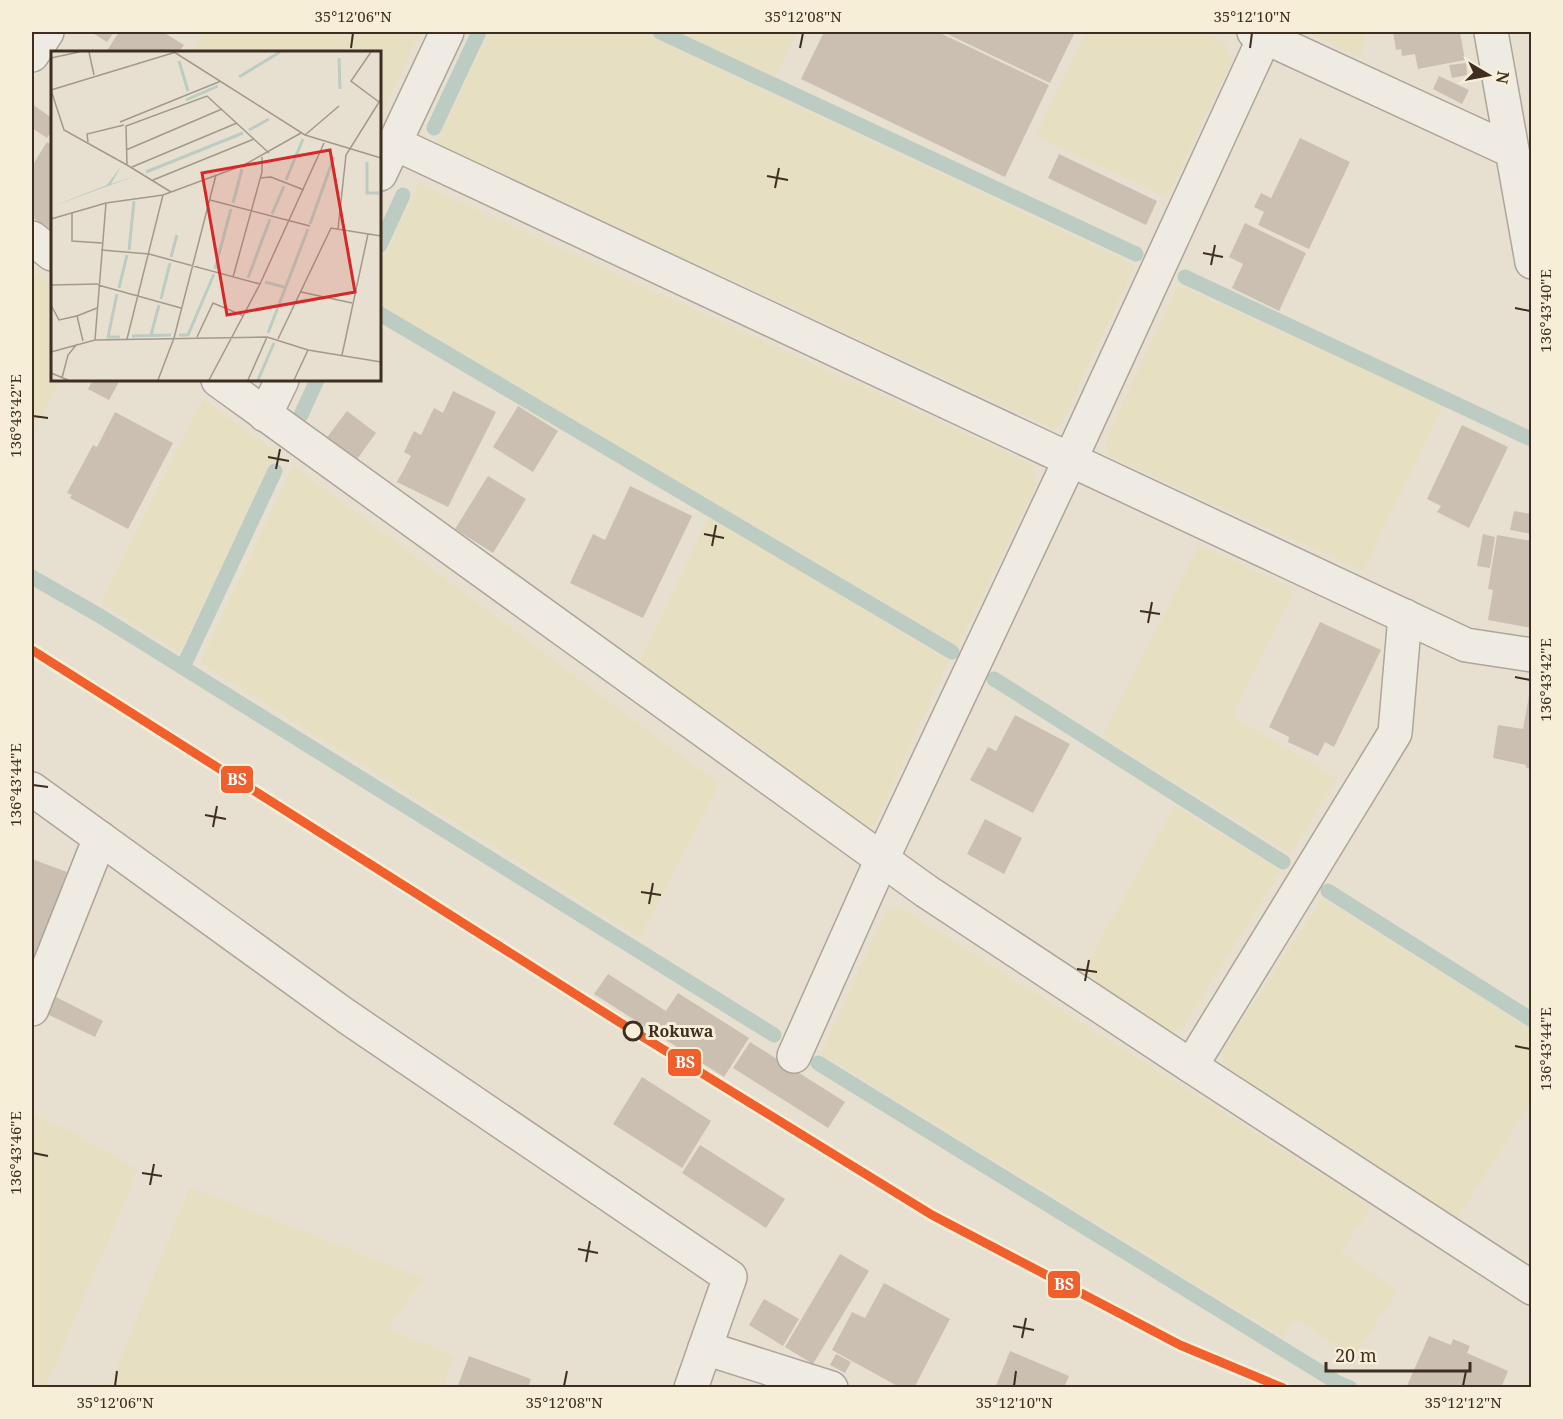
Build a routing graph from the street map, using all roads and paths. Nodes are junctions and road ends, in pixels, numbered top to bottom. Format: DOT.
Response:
graph roads {
  1 [pos="47,32"];
  2 [pos="447,32"];
  3 [pos="1491,32"];
  4 [pos="1259,34"];
  5 [pos="32,55"];
  6 [pos="394,143"];
  7 [pos="1512,151"];
  8 [pos="381,172"];
  9 [pos="32,238"];
  10 [pos="51,253"];
  11 [pos="1532,262"];
  12 [pos="219,381"];
  13 [pos="282,381"];
  14 [pos="265,415"];
  15 [pos="1070,459"];
  16 [pos="1405,616"];
  17 [pos="1532,655"];
  18 [pos="32,789"];
  19 [pos="100,838"];
  20 [pos="882,859"];
  21 [pos="32,1009"];
  22 [pos="794,1056"];
  23 [pos="1191,1066"];
  24 [pos="1532,1288"];
  25 [pos="705,1348"];
  26 [pos="691,1388"];
  27 [pos="831,1388"];
  1 -- 5 [label="street"];
  2 -- 6 [label="street"];
  3 -- 7 [label="street"];
  4 -- 7 [label="street"];
  4 -- 15 [label="street"];
  6 -- 8 [label="street"];
  6 -- 15 [label="street"];
  7 -- 11 [label="street"];
  9 -- 10 [label="street"];
  12 -- 14 [label="street"];
  13 -- 14 [label="street"];
  14 -- 20 [label="street"];
  15 -- 16 [label="street"];
  15 -- 20 [label="street"];
  16 -- 17 [label="street"];
  16 -- 23 [label="street"];
  18 -- 19 [label="street"];
  19 -- 21 [label="street"];
  19 -- 25 [label="street"];
  20 -- 22 [label="street"];
  20 -- 23 [label="street"];
  23 -- 24 [label="street"];
  25 -- 26 [label="street"];
  25 -- 27 [label="street"];
}
